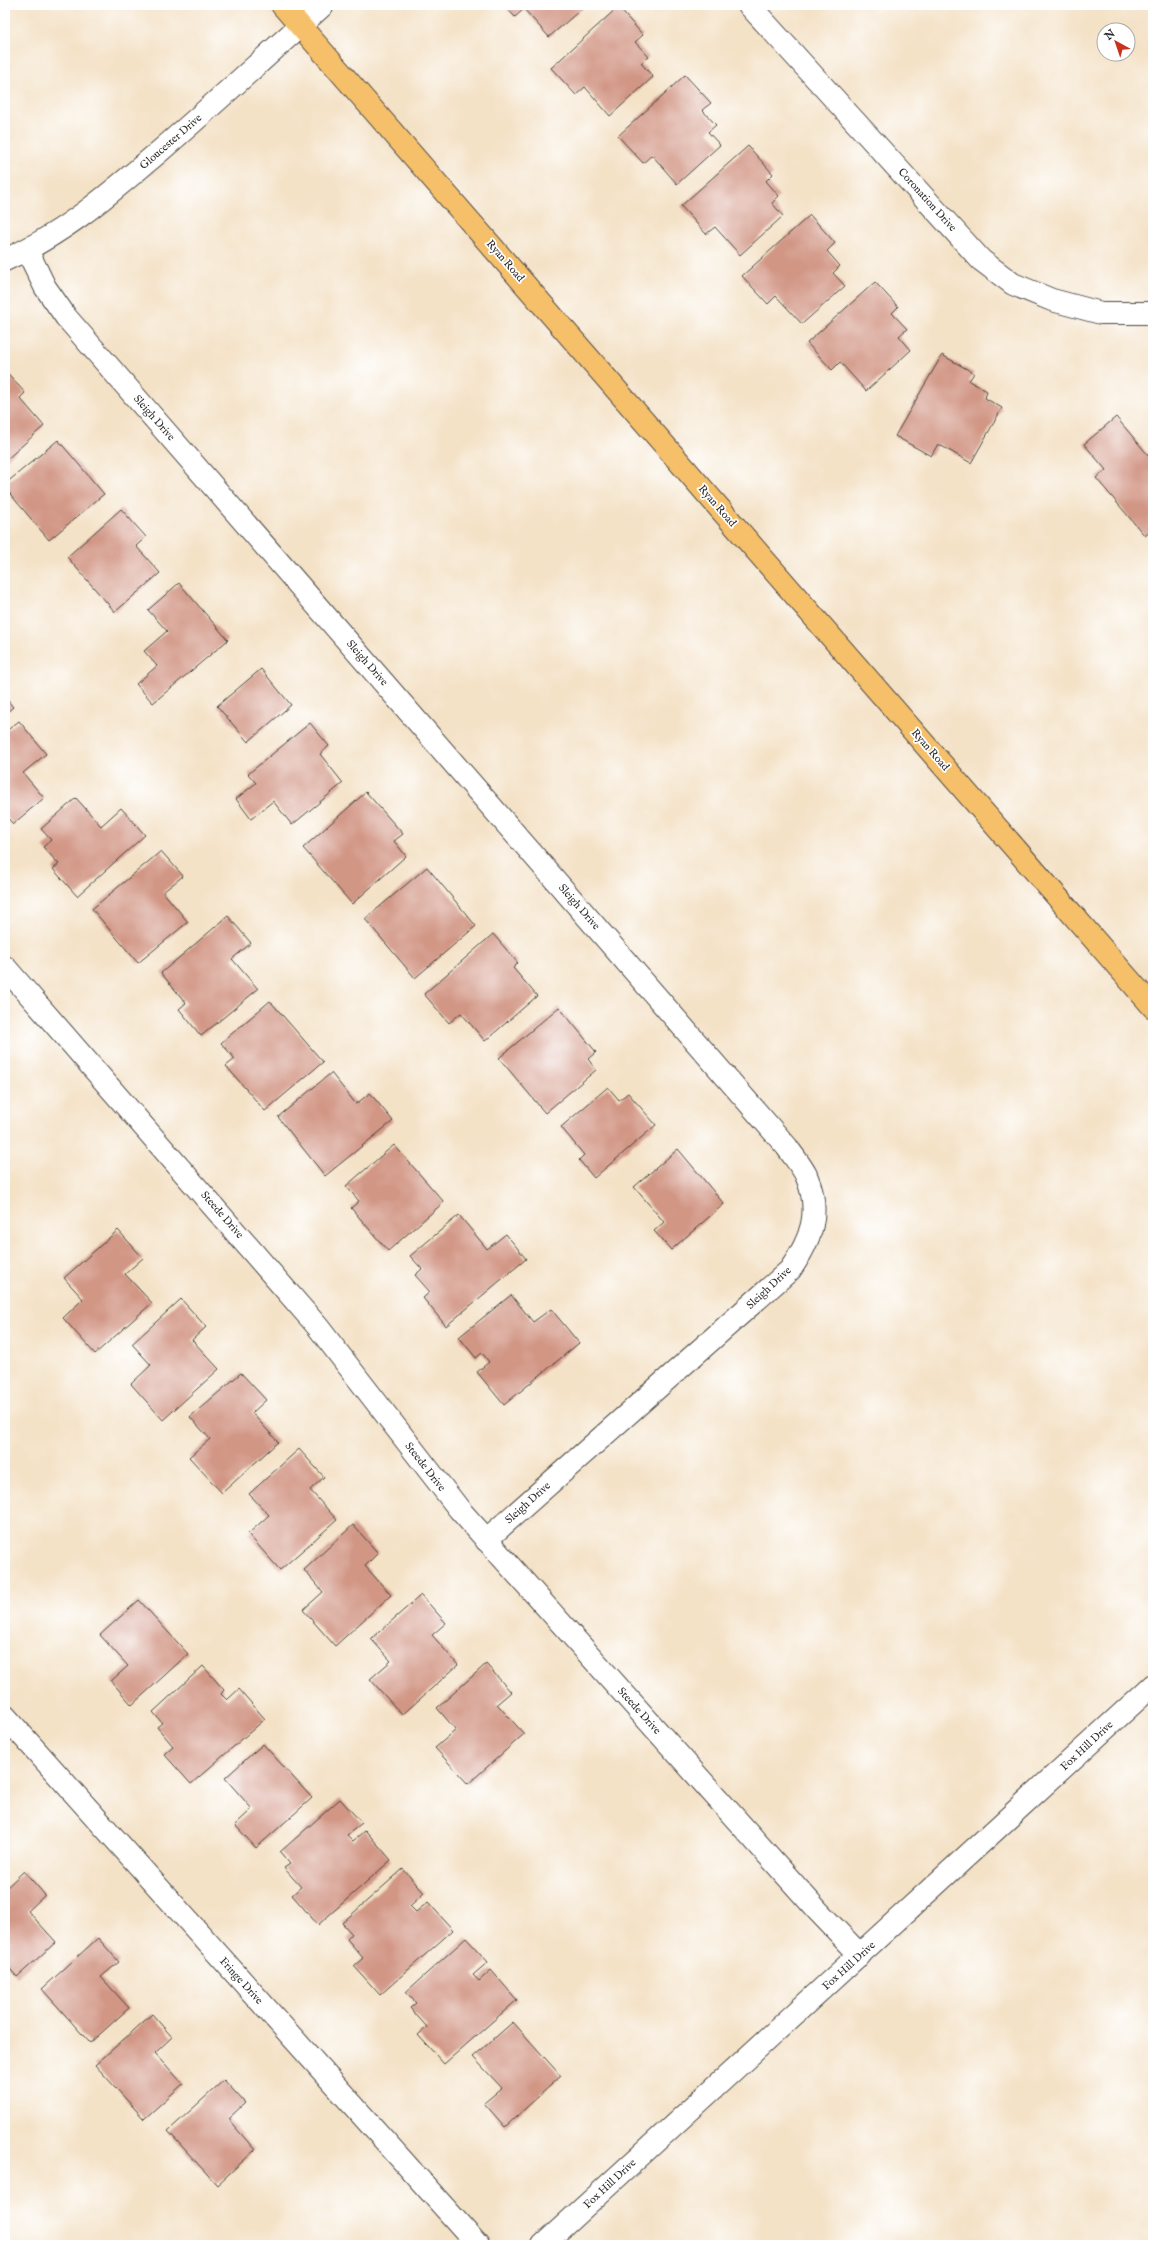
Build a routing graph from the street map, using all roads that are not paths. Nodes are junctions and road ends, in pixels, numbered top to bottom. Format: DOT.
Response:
graph roads {
  1 [pos="282,5"];
  2 [pos="323,5"];
  3 [pos="749,5"];
  4 [pos="300,26"];
  5 [pos="27,250"];
  6 [pos="5,260"];
  7 [pos="1153,313"];
  8 [pos="5,966"];
  9 [pos="12,989"];
  10 [pos="1153,1007"];
  11 [pos="486,1540"];
  12 [pos="1153,1685"];
  13 [pos="5,1716"];
  14 [pos="860,1955"];
  15 [pos="478,2245"];
  16 [pos="544,2245"];
  1 -- 4 [label="main road, Ryan Road"];
  2 -- 4 [label="street, Gloucester Drive"];
  3 -- 7 [label="street, Coronation Drive"];
  4 -- 5 [label="street, Gloucester Drive"];
  4 -- 10 [label="main road, Ryan Road"];
  5 -- 6 [label="street, Gloucester Drive"];
  5 -- 11 [label="street, Sleigh Drive"];
  8 -- 9 [label="street, Steede Drive"];
  9 -- 11 [label="street, Steede Drive"];
  11 -- 14 [label="street, Steede Drive"];
  12 -- 14 [label="street, Fox Hill Drive"];
  13 -- 15 [label="street, Fringe Drive"];
  14 -- 16 [label="street, Fox Hill Drive"];
}
